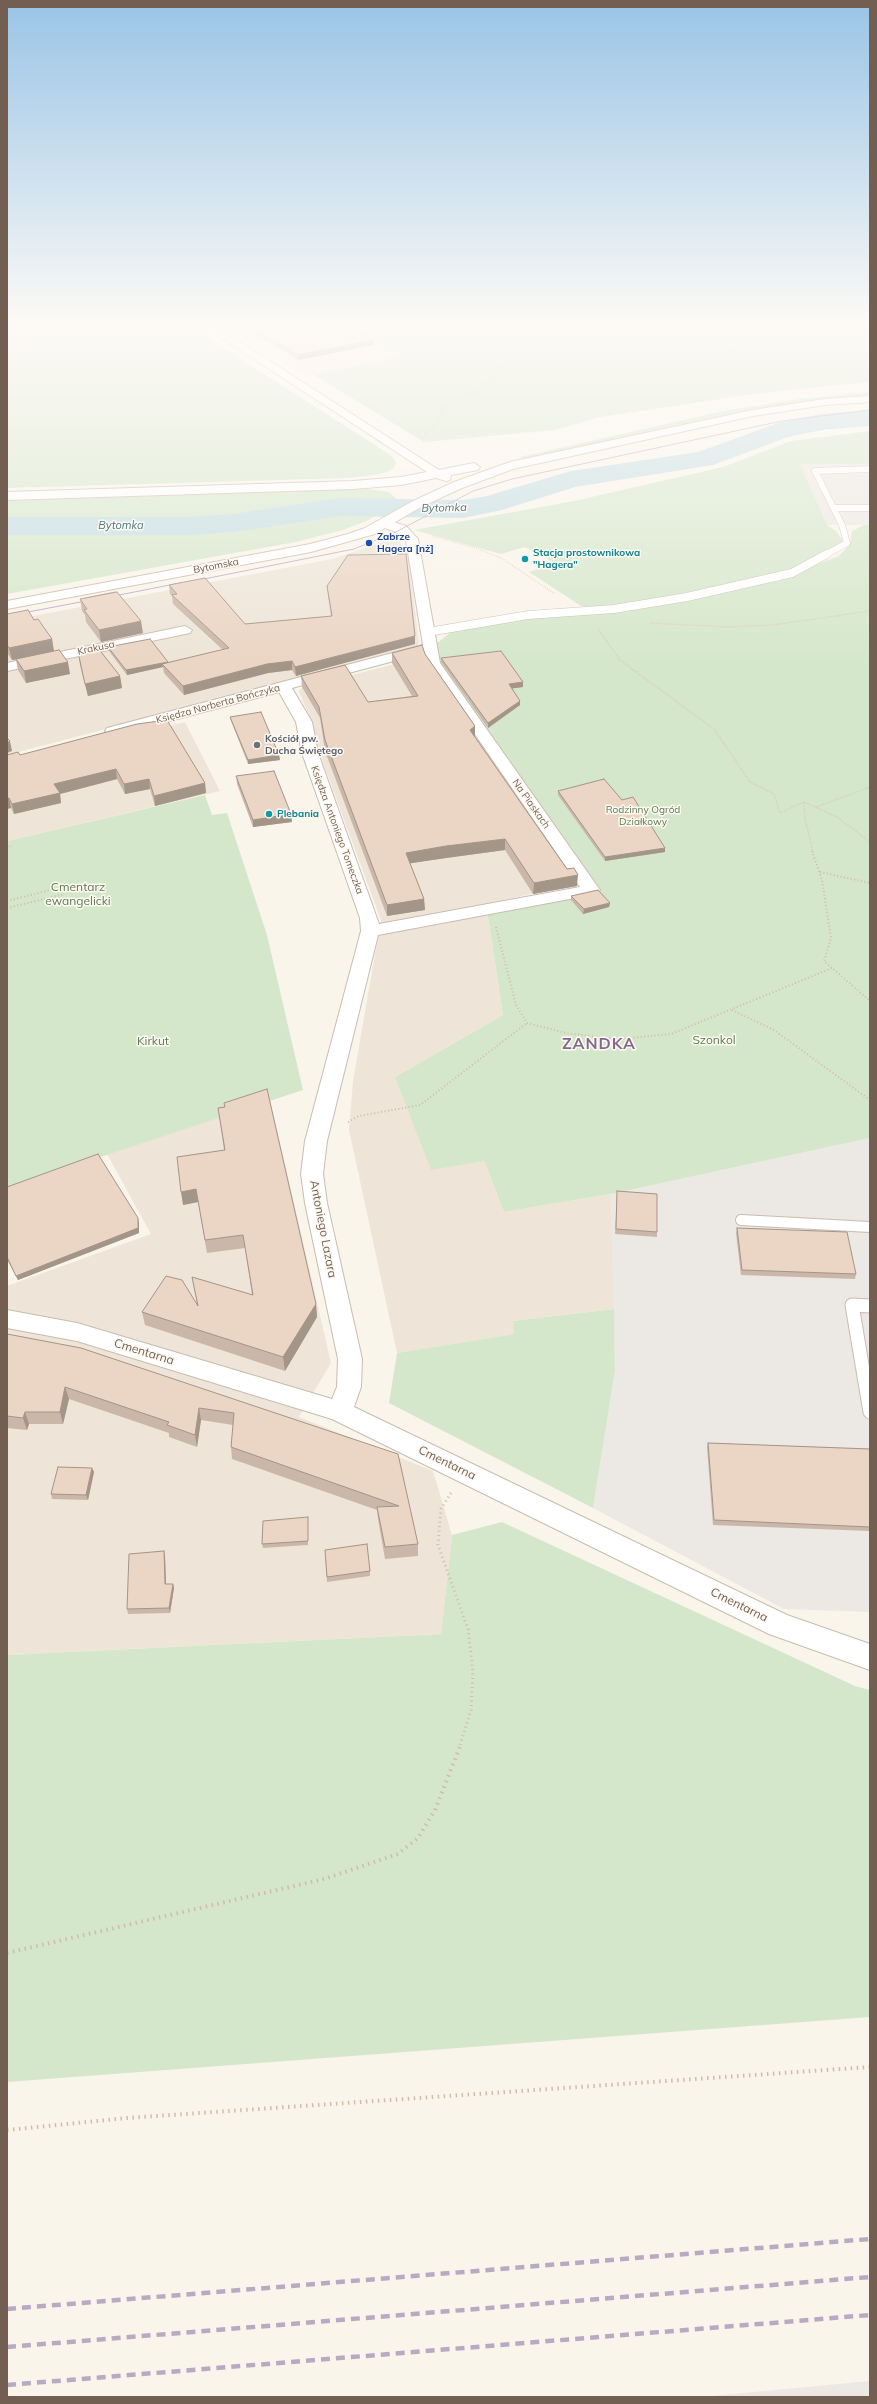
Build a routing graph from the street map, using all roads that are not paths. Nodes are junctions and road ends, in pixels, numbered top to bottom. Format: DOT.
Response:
graph roads {
  1 [pos="386,439"];
  2 [pos="630,439"];
  3 [pos="538,448"];
  4 [pos="418,460"];
  5 [pos="870,469"];
  6 [pos="439,475"];
  7 [pos="475,477"];
  8 [pos="401,481"];
  9 [pos="372,484"];
  10 [pos="7,496"];
  11 [pos="422,502"];
  12 [pos="834,508"];
  13 [pos="870,508"];
  14 [pos="388,521"];
  15 [pos="7,605"];
  16 [pos="185,630"];
  17 [pos="428,632"];
  18 [pos="429,647"];
  19 [pos="7,667"];
  20 [pos="283,687"];
  21 [pos="99,735"];
  22 [pos="370,931"];
  23 [pos="741,1220"];
  24 [pos="870,1227"];
  25 [pos="870,1306"];
  26 [pos="7,1319"];
  27 [pos="340,1411"];
  28 [pos="870,1412"];
  29 [pos="870,1657"];
  1 -- 4 [label="street"];
  2 -- 7 [label="street, Bytomska"];
  3 -- 6 [label="street, Bytomska"];
  4 -- 6 [label="street"];
  4 -- 8 [label="street"];
  5 -- 12 [label="lane"];
  6 -- 7 [label="street, Bytomska"];
  6 -- 8 [label="street, Bytomska"];
  6 -- 11 [label="street, Bytomska"];
  7 -- 11 [label="street, Bytomska"];
  8 -- 9 [label="street, Bytomska"];
  9 -- 10 [label="street, Bytomska"];
  9 -- 11 [label="street, Bytomska"];
  11 -- 14 [label="street, Bytomska"];
  12 -- 13 [label="lane"];
  12 -- 17 [label="lane"];
  14 -- 15 [label="street, Bytomska"];
  14 -- 17 [label="street, Na Piaskach"];
  16 -- 19 [label="street, Krakusa"];
  17 -- 18 [label="street, Na Piaskach"];
  18 -- 20 [label="street, Księdza Norberta Bończyka"];
  18 -- 22 [label="street, Na Piaskach"];
  20 -- 21 [label="street, Księdza Norberta Bończyka"];
  20 -- 22 [label="street, Księdza Antoniego Tomeczka"];
  22 -- 27 [label="street, Antoniego Lazara"];
  23 -- 24 [label="lane"];
  25 -- 28 [label="lane"];
  26 -- 27 [label="street, Cmentarna"];
  27 -- 29 [label="street, Cmentarna"];
}
